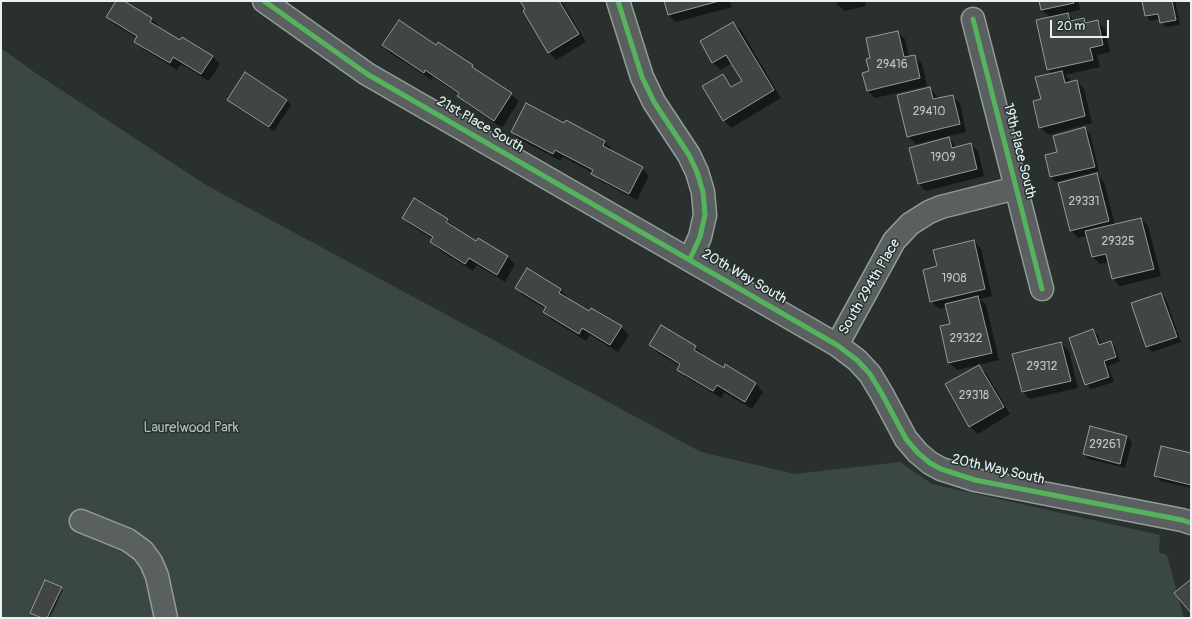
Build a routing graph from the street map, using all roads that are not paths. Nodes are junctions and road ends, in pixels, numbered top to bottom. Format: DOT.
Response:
graph roads {
  1 [pos="264,1"];
  2 [pos="618,1"];
  3 [pos="973,19"];
  4 [pos="1016,188"];
  5 [pos="690,259"];
  6 [pos="1042,288"];
  7 [pos="837,345"];
  8 [pos="81,521"];
  9 [pos="1191,524"];
  10 [pos="166,618"];
  1 -- 5 [label="street, 21st Place South"];
  2 -- 5 [label="street"];
  3 -- 4 [label="street, 19th Place South"];
  4 -- 6 [label="street, 19th Place South"];
  4 -- 7 [label="street, South 294th Place"];
  5 -- 7 [label="street, 20th Way South"];
  7 -- 9 [label="street, 20th Way South"];
  8 -- 10 [label="street"];
}
